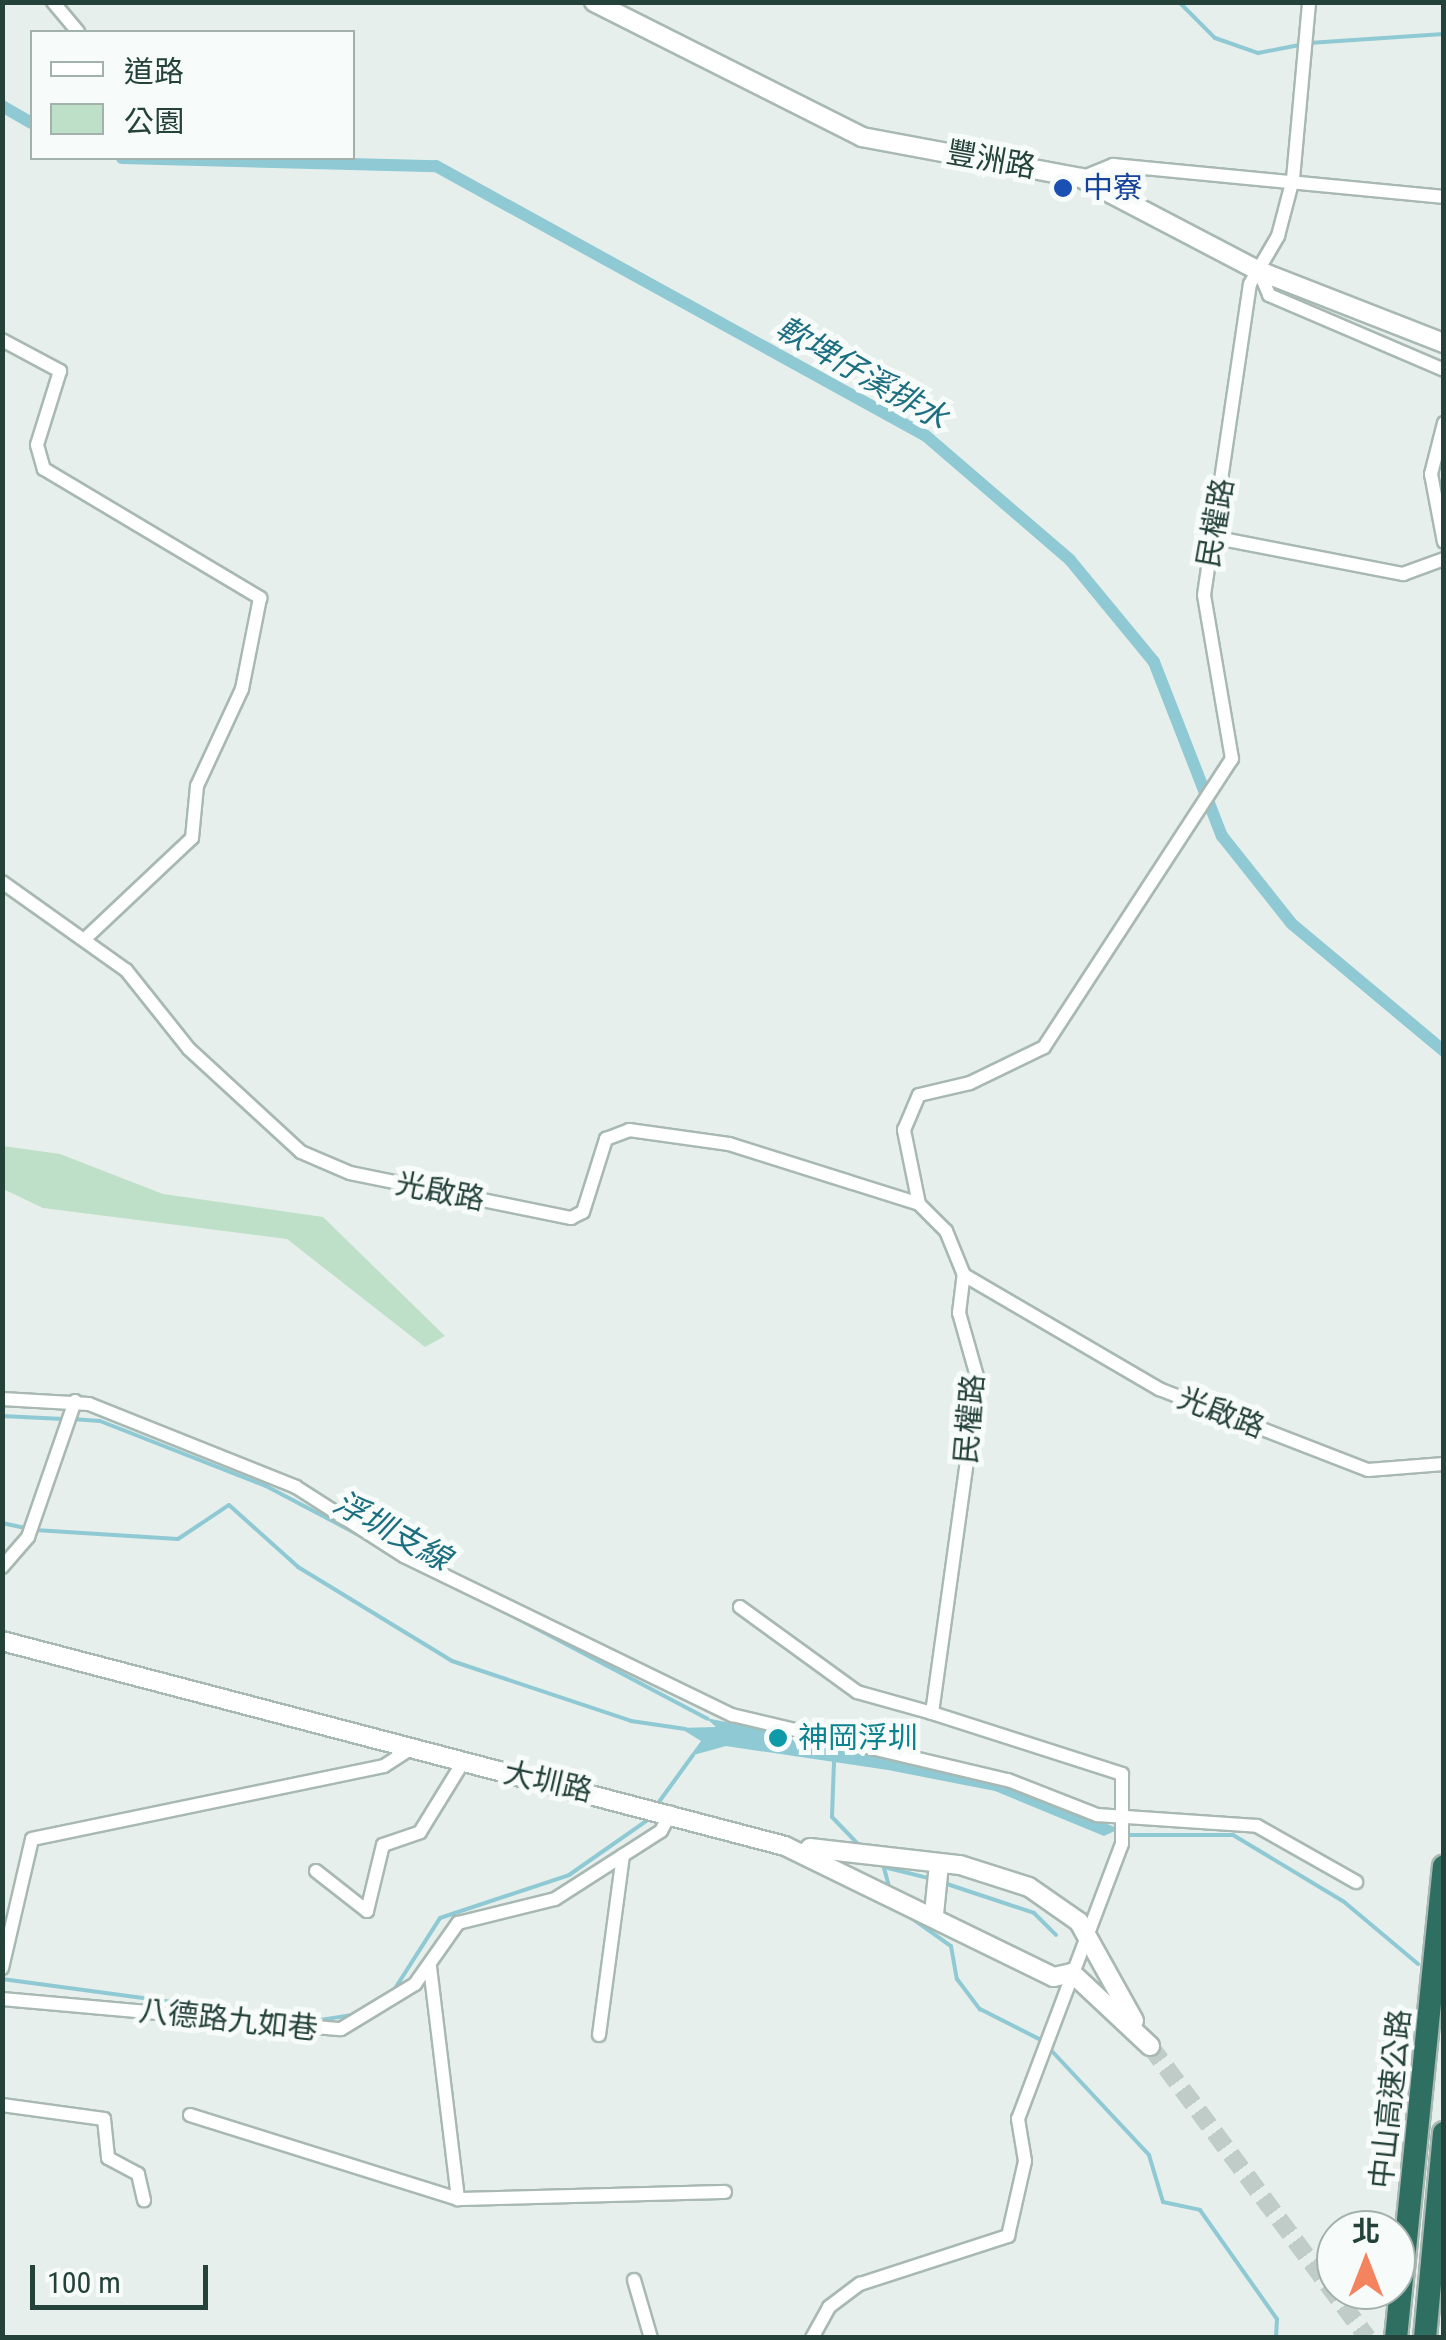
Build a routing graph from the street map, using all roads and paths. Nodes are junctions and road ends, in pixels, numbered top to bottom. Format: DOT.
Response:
graph roads {
  1 [pos="53,2"];
  2 [pos="594,2"];
  3 [pos="1309,2"];
  4 [pos="76,30"];
  5 [pos="1081,178"];
  6 [pos="1293,178"];
  7 [pos="1444,196"];
  8 [pos="1268,274"];
  9 [pos="2,340"];
  10 [pos="1444,343"];
  11 [pos="1444,370"];
  12 [pos="1444,423"];
  13 [pos="1212,537"];
  14 [pos="1444,542"];
  15 [pos="1444,559"];
  16 [pos="2,882"];
  17 [pos="87,938"];
  18 [pos="920,1204"];
  19 [pos="964,1275"];
  20 [pos="2,1399"];
  21 [pos="71,1413"];
  22 [pos="1444,1464"];
  23 [pos="2,1567"];
  24 [pos="740,1608"];
  25 [pos="2,1641"];
  26 [pos="932,1713"];
  27 [pos="410,1749"];
  28 [pos="463,1762"];
  29 [pos="661,1809"];
  30 [pos="1123,1824"];
  31 [pos="785,1846"];
  32 [pos="623,1856"];
  33 [pos="1444,1866"];
  34 [pos="316,1870"];
  35 [pos="935,1873"];
  36 [pos="1356,1882"];
  37 [pos="934,1914"];
  38 [pos="1084,1944"];
  39 [pos="430,1967"];
  40 [pos="2,1968"];
  41 [pos="1072,1973"];
  42 [pos="2,1999"];
  43 [pos="598,2035"];
  44 [pos="2,2105"];
  45 [pos="190,2115"];
  46 [pos="1444,2133"];
  47 [pos="725,2192"];
  48 [pos="458,2199"];
  49 [pos="144,2200"];
  50 [pos="634,2280"];
  51 [pos="652,2338"];
  52 [pos="812,2338"];
  53 [pos="1396,2338"];
  54 [pos="1425,2338"];
  1 -- 4 [label="street"];
  2 -- 5 [label="street, 豐洲路"];
  3 -- 6 [label="street, 民權路"];
  5 -- 6 [label="street"];
  5 -- 8 [label="street, 豐洲路"];
  6 -- 7 [label="street"];
  6 -- 8 [label="street, 民權路"];
  8 -- 10 [label="street, 豐洲路"];
  8 -- 11 [label="street"];
  8 -- 13 [label="street, 民權路"];
  9 -- 17 [label="street"];
  12 -- 14 [label="street"];
  13 -- 15 [label="street"];
  13 -- 18 [label="street, 民權路"];
  16 -- 17 [label="street, 光啟路"];
  17 -- 18 [label="street, 光啟路"];
  18 -- 19 [label="street, 民權路"];
  19 -- 22 [label="street, 光啟路"];
  19 -- 26 [label="street, 民權路"];
  20 -- 21 [label="street"];
  21 -- 23 [label="street"];
  21 -- 30 [label="street"];
  24 -- 26 [label="street"];
  25 -- 27 [label="street, 大圳路"];
  26 -- 30 [label="street"];
  27 -- 28 [label="street, 大圳路"];
  27 -- 40 [label="street"];
  28 -- 29 [label="street, 大圳路"];
  28 -- 34 [label="street"];
  29 -- 31 [label="street, 大圳路"];
  29 -- 32 [label="street, 八德路九如巷"];
  30 -- 36 [label="street"];
  30 -- 38 [label="street"];
  31 -- 35 [label="street"];
  31 -- 37 [label="street, 大圳路"];
  32 -- 39 [label="street, 八德路九如巷"];
  32 -- 43 [label="street"];
  33 -- 53 [label="highway, 中山高速公路"];
  35 -- 37 [label="street"];
  35 -- 38 [label="street"];
  37 -- 41 [label="street, 大圳路"];
  38 -- 41 [label="street"];
  38 -- 41 [label="street"];
  39 -- 42 [label="street, 八德路九如巷"];
  39 -- 48 [label="street"];
  41 -- 52 [label="street"];
  44 -- 49 [label="street"];
  45 -- 48 [label="street"];
  46 -- 54 [label="highway, 中山高速公路"];
  47 -- 48 [label="street"];
  50 -- 51 [label="street"];
}
